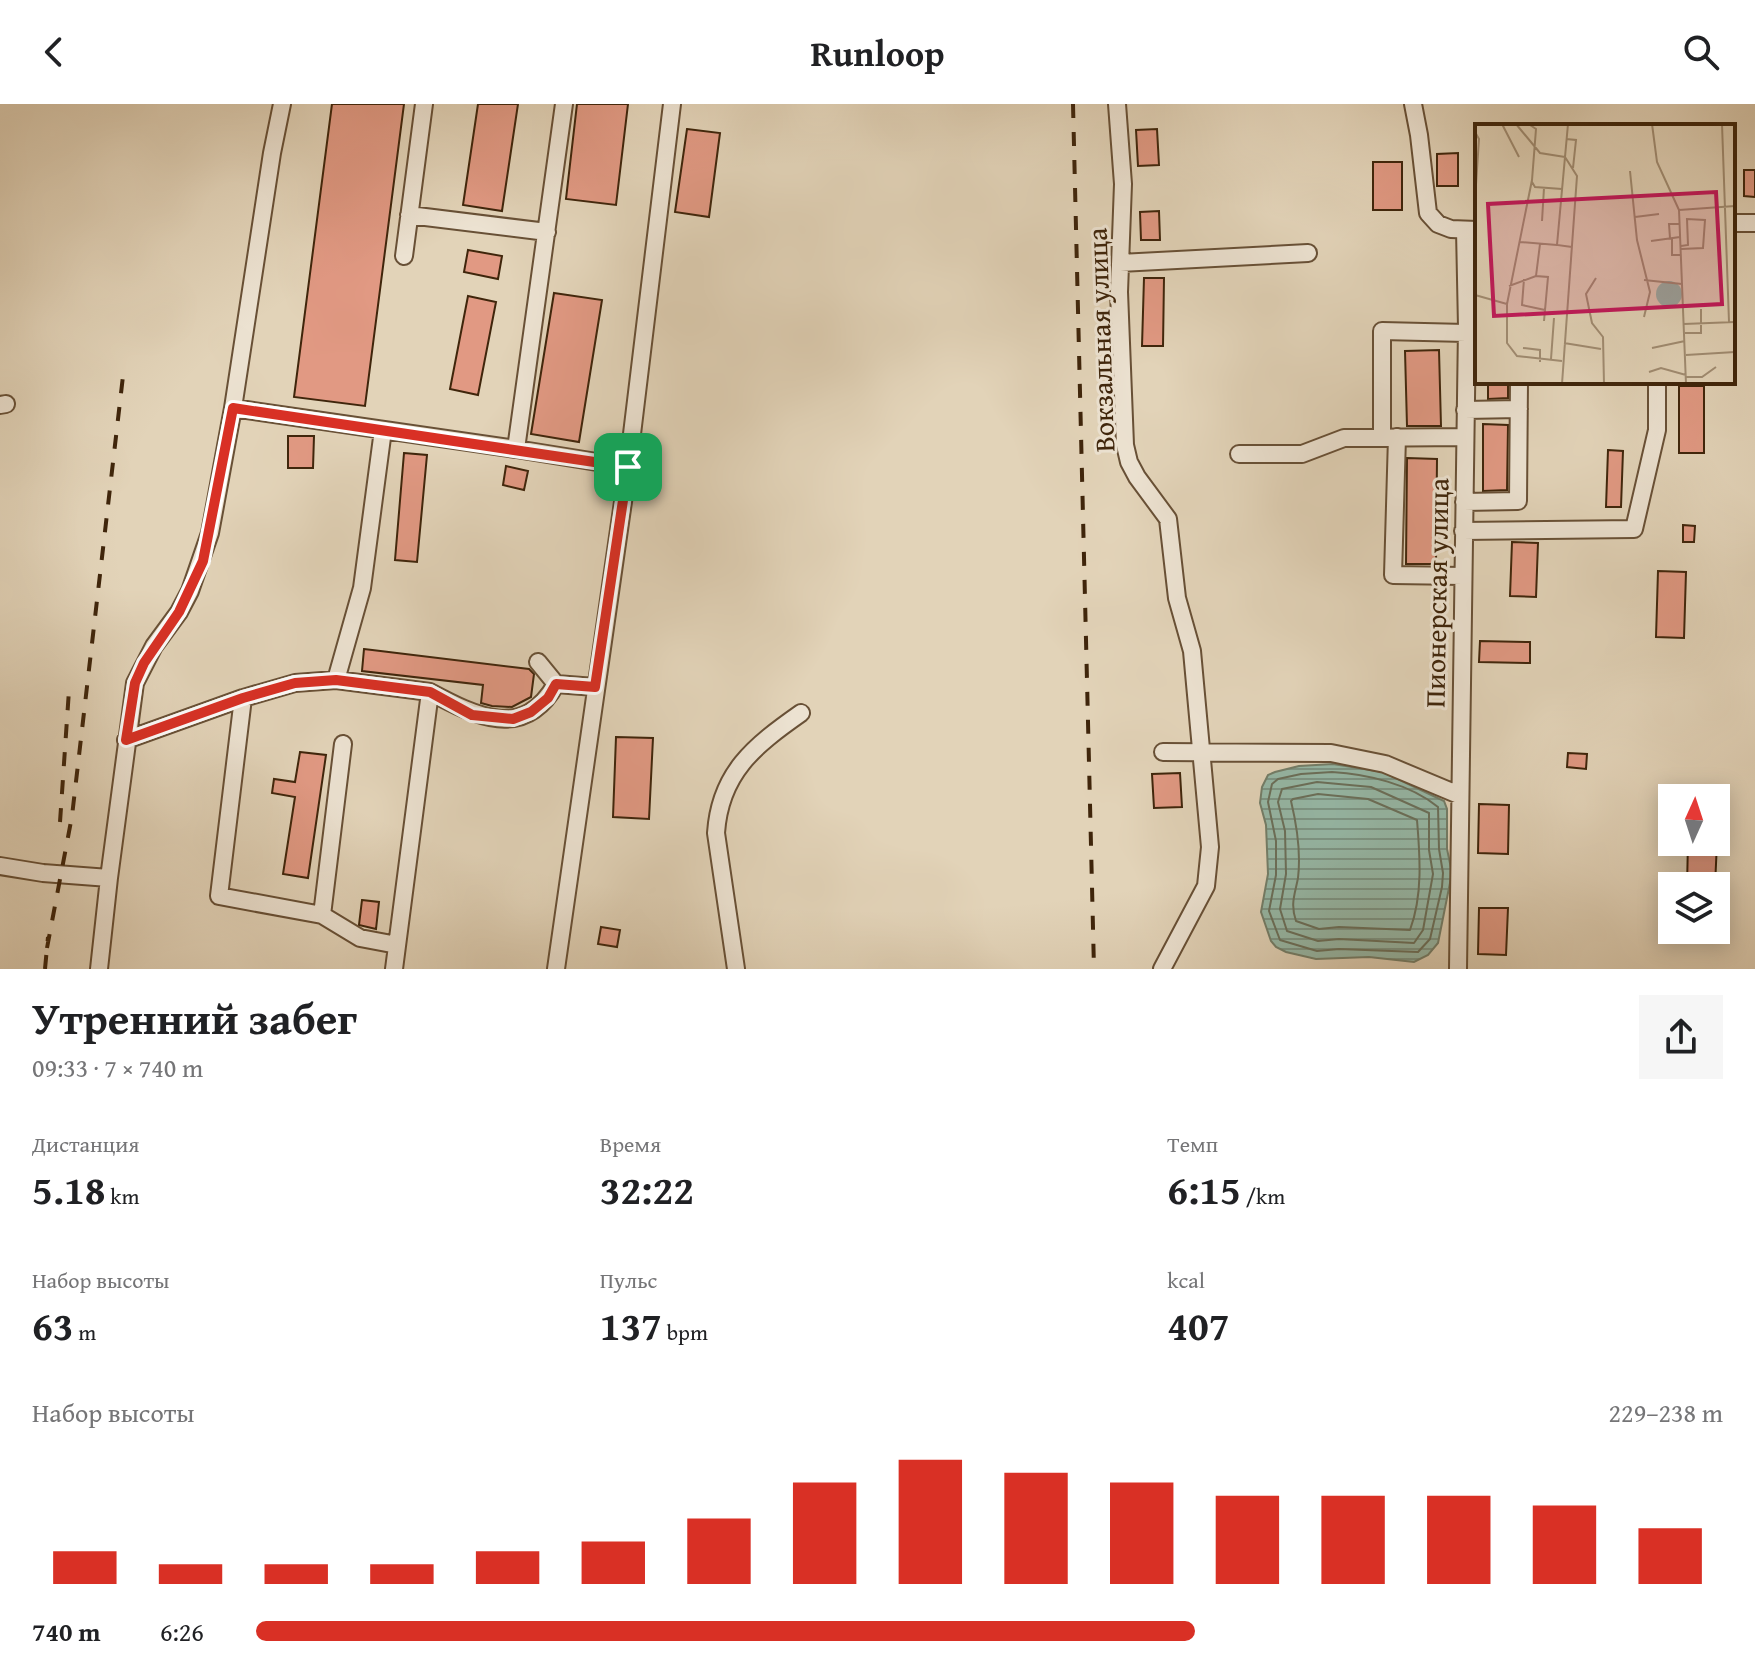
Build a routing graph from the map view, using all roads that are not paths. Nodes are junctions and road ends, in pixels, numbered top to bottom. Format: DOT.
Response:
graph roads {
  1 [pos="282,104"];
  2 [pos="424,104"];
  3 [pos="564,104"];
  4 [pos="672,104"];
  5 [pos="1117,104"];
  6 [pos="1413,104"];
  7 [pos="409,215"];
  8 [pos="1471,230"];
  9 [pos="547,232"];
  10 [pos="1308,253"];
  11 [pos="404,256"];
  12 [pos="1120,263"];
  13 [pos="1470,329"];
  14 [pos="1519,384"];
  15 [pos="1657,384"];
  16 [pos="233,408"];
  17 [pos="1519,409"];
  18 [pos="1465,410"];
  19 [pos="383,430"];
  20 [pos="1390,437"];
  21 [pos="1465,437"];
  22 [pos="516,449"];
  23 [pos="1239,454"];
  24 [pos="628,467"];
  25 [pos="1464,502"];
  26 [pos="1463,531"];
  27 [pos="1463,576"];
  28 [pos="538,662"];
  29 [pos="336,680"];
  30 [pos="556,684"];
  31 [pos="595,687"];
  32 [pos="430,692"];
  33 [pos="243,698"];
  34 [pos="801,713"];
  35 [pos="126,740"];
  36 [pos="343,744"];
  37 [pos="1163,752"];
  38 [pos="1201,752"];
  39 [pos="1459,795"];
  40 [pos="0,866"];
  41 [pos="109,878"];
  42 [pos="322,915"];
  43 [pos="397,945"];
  44 [pos="99,969"];
  45 [pos="394,969"];
  46 [pos="556,969"];
  47 [pos="736,969"];
  48 [pos="1162,969"];
  49 [pos="1458,969"];
  1 -- 16 [label="street"];
  2 -- 7 [label="street"];
  3 -- 9 [label="street"];
  4 -- 24 [label="street"];
  5 -- 12 [label="street, Вокзальная улица"];
  6 -- 8 [label="street"];
  7 -- 9 [label="street"];
  7 -- 11 [label="street"];
  8 -- 13 [label="street, Пионерская улица"];
  9 -- 22 [label="street"];
  10 -- 12 [label="street"];
  12 -- 38 [label="street, Вокзальная улица"];
  13 -- 18 [label="street, Пионерская улица"];
  13 -- 20 [label="street"];
  14 -- 17 [label="street"];
  15 -- 26 [label="street"];
  16 -- 19 [label="street"];
  16 -- 35 [label="street"];
  17 -- 18 [label="street"];
  17 -- 25 [label="street"];
  18 -- 21 [label="street, Пионерская улица"];
  19 -- 22 [label="street"];
  19 -- 29 [label="street"];
  20 -- 21 [label="street"];
  20 -- 23 [label="street"];
  20 -- 27 [label="street"];
  21 -- 25 [label="street, Пионерская улица"];
  22 -- 24 [label="street"];
  24 -- 31 [label="street"];
  25 -- 26 [label="street, Пионерская улица"];
  26 -- 27 [label="street, Пионерская улица"];
  27 -- 39 [label="street, Пионерская улица"];
  28 -- 30 [label="street"];
  29 -- 32 [label="street"];
  29 -- 33 [label="street"];
  30 -- 31 [label="street"];
  30 -- 32 [label="street"];
  31 -- 46 [label="street"];
  32 -- 43 [label="street"];
  33 -- 35 [label="street"];
  33 -- 42 [label="street"];
  34 -- 47 [label="street"];
  35 -- 41 [label="street"];
  36 -- 42 [label="street"];
  37 -- 38 [label="street"];
  38 -- 39 [label="street"];
  38 -- 48 [label="street, Вокзальная улица"];
  39 -- 49 [label="street, Пионерская улица"];
  40 -- 41 [label="street"];
  41 -- 44 [label="street"];
  42 -- 43 [label="street"];
  43 -- 45 [label="street"];
}
